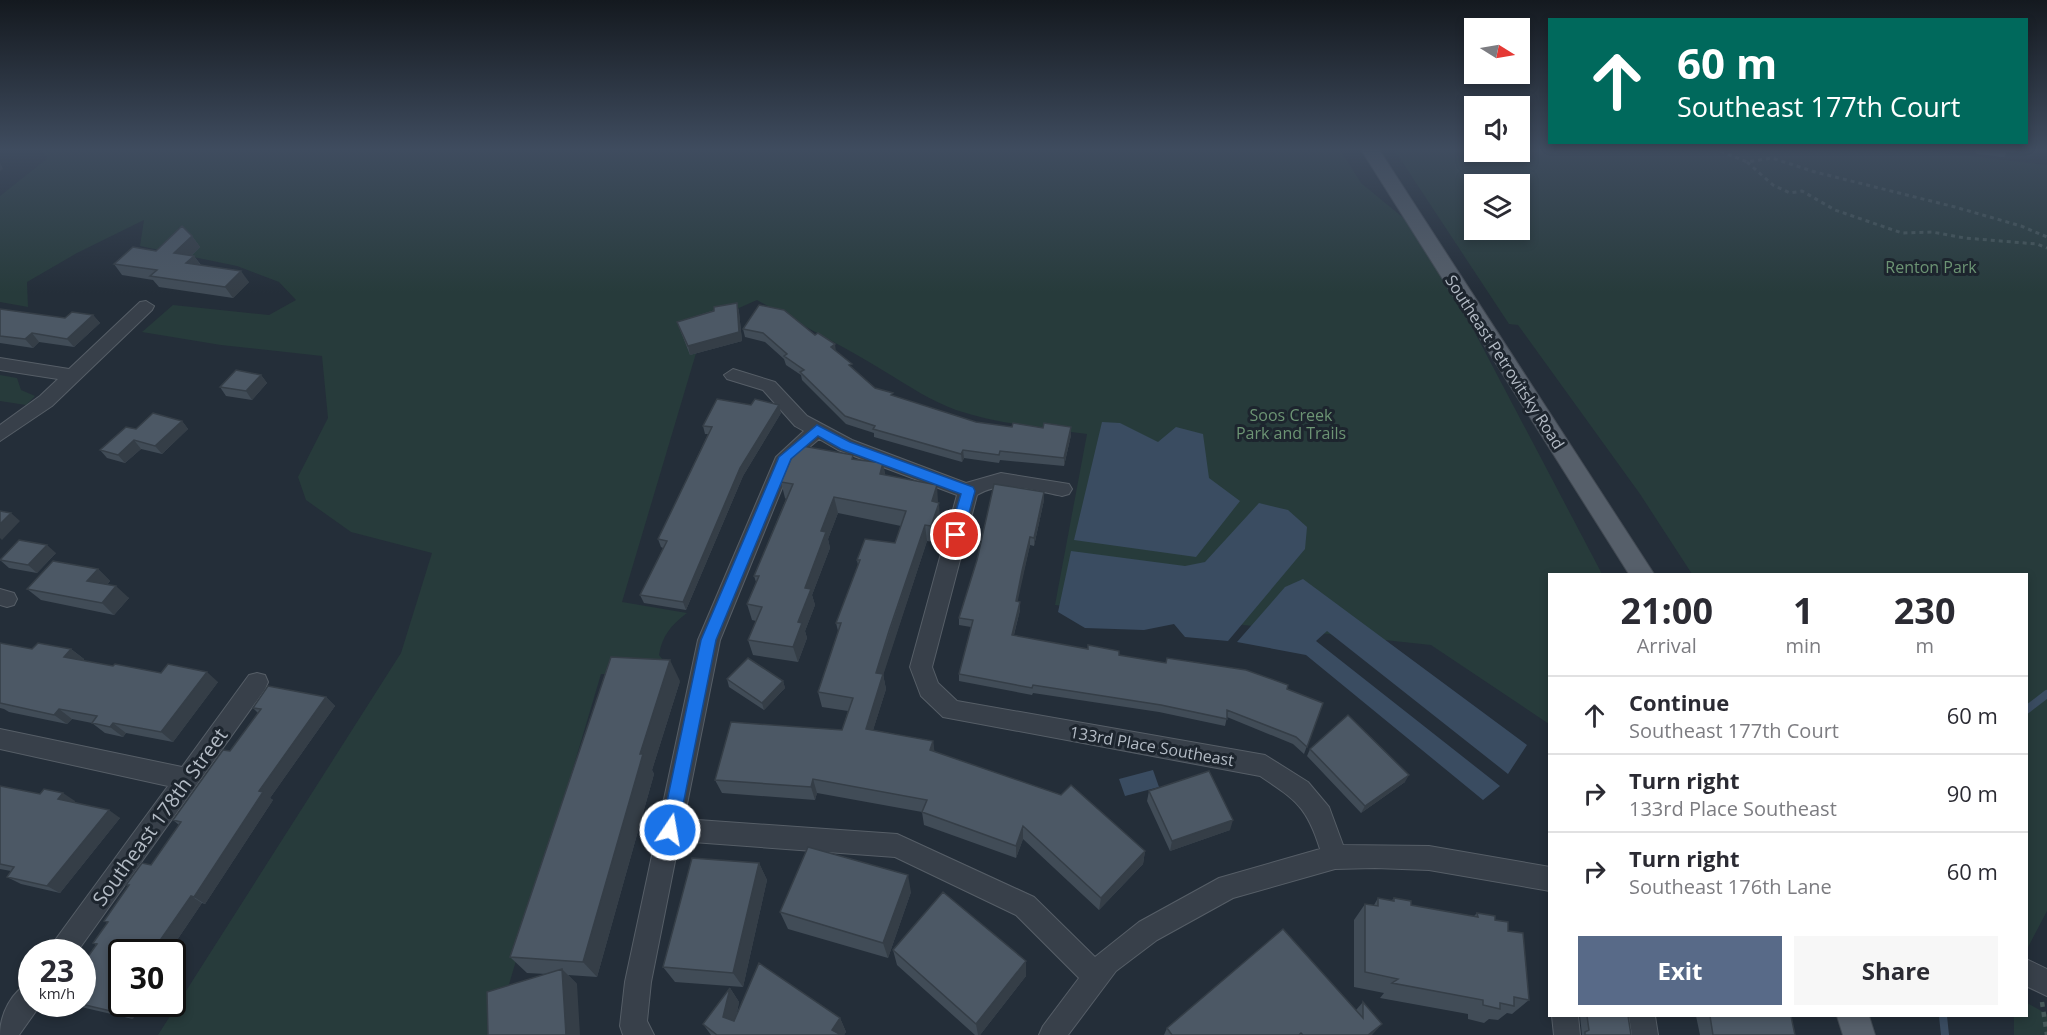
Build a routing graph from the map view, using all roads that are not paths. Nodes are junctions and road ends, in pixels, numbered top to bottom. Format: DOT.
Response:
graph roads {
  1 [pos="1400,196"];
  2 [pos="146,306"];
  3 [pos="0,364"];
  4 [pos="733,375"];
  5 [pos="74,376"];
  6 [pos="817,430"];
  7 [pos="0,434"];
  8 [pos="1062,489"];
  9 [pos="968,491"];
  10 [pos="1641,573"];
  11 [pos="257,681"];
  12 [pos="0,739"];
  13 [pos="187,779"];
  14 [pos="670,830"];
  15 [pos="1335,857"];
  16 [pos="1548,879"];
  17 [pos="71,939"];
  18 [pos="2028,973"];
  19 [pos="1096,976"];
  20 [pos="2047,983"];
  21 [pos="18,1015"];
  22 [pos="1565,1017"];
  23 [pos="1642,1017"];
  24 [pos="1852,1017"];
  25 [pos="3,1035"];
  26 [pos="641,1035"];
  27 [pos="1052,1035"];
  28 [pos="1567,1035"];
  29 [pos="1645,1035"];
  30 [pos="1859,1035"];
  1 -- 10 [label="main road, Southeast Petrovitsky Road"];
  2 -- 5 [label="street"];
  3 -- 5 [label="street"];
  4 -- 6 [label="street"];
  5 -- 7 [label="street"];
  6 -- 9 [label="street"];
  6 -- 14 [label="street"];
  8 -- 9 [label="street"];
  9 -- 15 [label="street, 133rd Place Southeast"];
  11 -- 13 [label="street, Southeast 178th Street"];
  12 -- 13 [label="street"];
  13 -- 17 [label="street, Southeast 178th Street"];
  14 -- 19 [label="street"];
  14 -- 26 [label="street"];
  15 -- 16 [label="street"];
  15 -- 19 [label="street"];
  18 -- 20 [label="street"];
  19 -- 27 [label="street"];
  21 -- 25 [label="street"];
  22 -- 28 [label="street"];
  23 -- 29 [label="street"];
  24 -- 30 [label="main road"];
}
